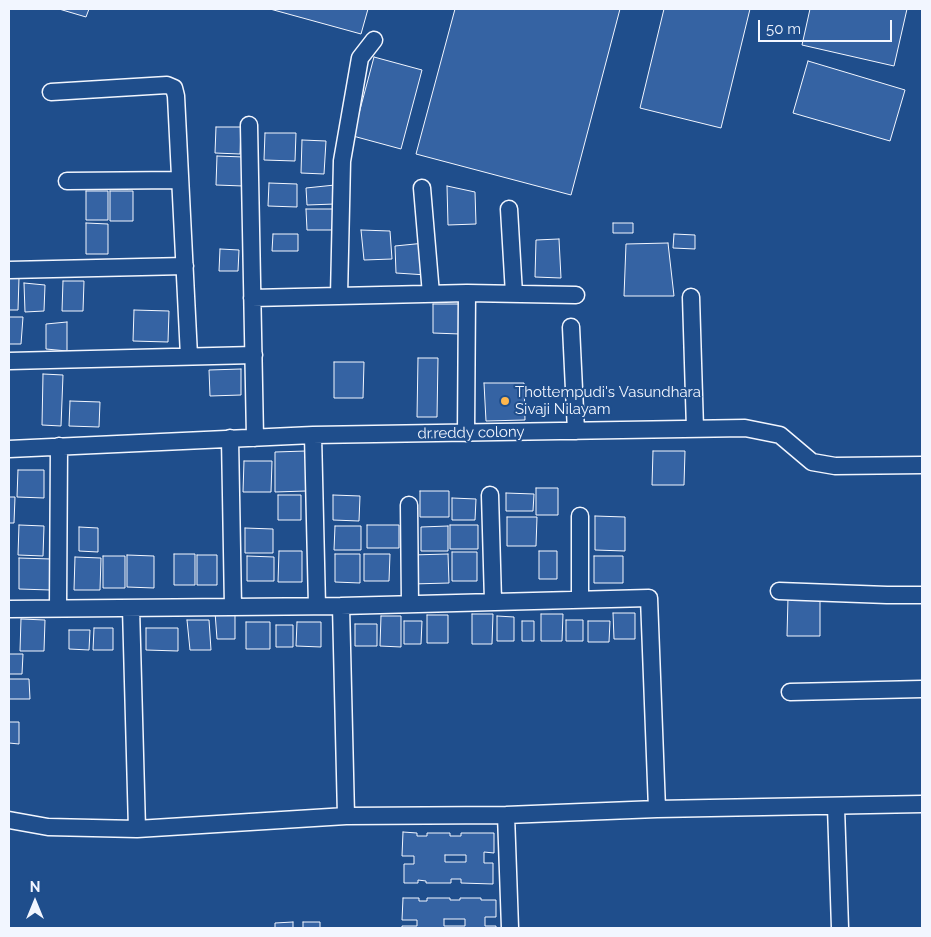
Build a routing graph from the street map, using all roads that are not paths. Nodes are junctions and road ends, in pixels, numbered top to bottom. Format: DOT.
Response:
graph roads {
  1 [pos="374,40"];
  2 [pos="51,92"];
  3 [pos="249,125"];
  4 [pos="180,180"];
  5 [pos="67,181"];
  6 [pos="422,188"];
  7 [pos="509,209"];
  8 [pos="185,266"];
  9 [pos="9,270"];
  10 [pos="431,294"];
  11 [pos="468,294"];
  12 [pos="514,294"];
  13 [pos="576,295"];
  14 [pos="339,296"];
  15 [pos="691,297"];
  16 [pos="252,298"];
  17 [pos="571,327"];
  18 [pos="254,355"];
  19 [pos="189,356"];
  20 [pos="9,361"];
  21 [pos="694,429"];
  22 [pos="576,431"];
  23 [pos="466,432"];
  24 [pos="313,436"];
  25 [pos="230,438"];
  26 [pos="254,438"];
  27 [pos="59,446"];
  28 [pos="9,449"];
  29 [pos="922,465"];
  30 [pos="490,495"];
  31 [pos="409,505"];
  32 [pos="580,516"];
  33 [pos="779,591"];
  34 [pos="922,594"];
  35 [pos="580,599"];
  36 [pos="493,602"];
  37 [pos="410,604"];
  38 [pos="317,606"];
  39 [pos="341,606"];
  40 [pos="233,607"];
  41 [pos="58,608"];
  42 [pos="131,608"];
  43 [pos="9,609"];
  44 [pos="922,689"];
  45 [pos="790,692"];
  46 [pos="922,804"];
  47 [pos="836,806"];
  48 [pos="656,809"];
  49 [pos="506,815"];
  50 [pos="346,816"];
  51 [pos="9,820"];
  52 [pos="137,829"];
  53 [pos="510,928"];
  54 [pos="840,928"];
  1 -- 14 [label="street"];
  2 -- 4 [label="street"];
  3 -- 16 [label="street"];
  4 -- 5 [label="street"];
  4 -- 8 [label="street"];
  6 -- 10 [label="street"];
  7 -- 12 [label="street"];
  8 -- 9 [label="street"];
  8 -- 19 [label="street"];
  10 -- 11 [label="street"];
  10 -- 14 [label="street"];
  11 -- 12 [label="street"];
  11 -- 23 [label="street"];
  12 -- 13 [label="street"];
  14 -- 16 [label="street"];
  15 -- 21 [label="street"];
  16 -- 18 [label="street"];
  17 -- 22 [label="street"];
  18 -- 19 [label="street"];
  18 -- 26 [label="street"];
  19 -- 20 [label="street"];
  21 -- 22 [label="street, dr.reddy colony"];
  21 -- 29 [label="street, dr.reddy colony"];
  22 -- 23 [label="street, dr.reddy colony"];
  23 -- 24 [label="street, dr.reddy colony"];
  24 -- 26 [label="street, dr.reddy colony"];
  24 -- 38 [label="street"];
  25 -- 26 [label="street, dr.reddy colony"];
  25 -- 27 [label="street, dr.reddy colony"];
  25 -- 40 [label="street"];
  27 -- 28 [label="street, dr.reddy colony"];
  27 -- 41 [label="street"];
  30 -- 36 [label="street"];
  31 -- 37 [label="street"];
  32 -- 35 [label="street"];
  33 -- 34 [label="street"];
  35 -- 36 [label="street"];
  35 -- 48 [label="street"];
  36 -- 37 [label="street"];
  37 -- 39 [label="street"];
  38 -- 39 [label="street"];
  38 -- 40 [label="street"];
  39 -- 50 [label="street"];
  40 -- 42 [label="street"];
  41 -- 42 [label="street"];
  41 -- 43 [label="street"];
  42 -- 52 [label="street"];
  44 -- 45 [label="street"];
  46 -- 47 [label="street"];
  47 -- 48 [label="street"];
  47 -- 54 [label="street"];
  48 -- 49 [label="street"];
  49 -- 50 [label="street"];
  49 -- 53 [label="street"];
  50 -- 52 [label="street"];
  51 -- 52 [label="street"];
}
